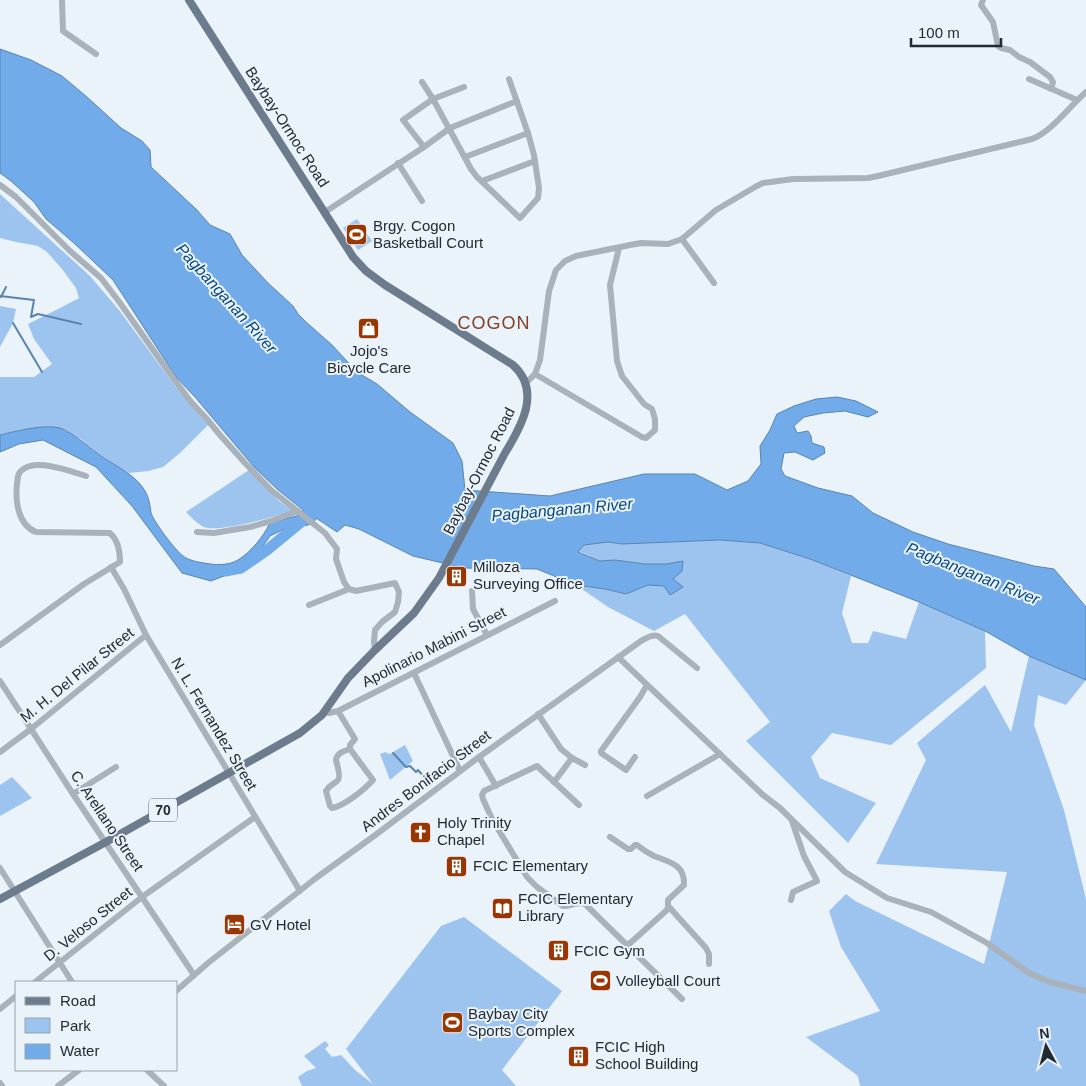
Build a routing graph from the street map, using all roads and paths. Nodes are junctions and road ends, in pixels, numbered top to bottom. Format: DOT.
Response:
graph roads {
  1 [pos="62,0"];
  2 [pos="189,0"];
  3 [pos="983,0"];
  4 [pos="96,54"];
  5 [pos="509,79"];
  6 [pos="1029,79"];
  7 [pos="422,82"];
  8 [pos="464,87"];
  9 [pos="1051,89"];
  10 [pos="1086,92"];
  11 [pos="433,98"];
  12 [pos="1077,100"];
  13 [pos="517,101"];
  14 [pos="450,128"];
  15 [pos="528,133"];
  16 [pos="424,147"];
  17 [pos="465,157"];
  18 [pos="535,161"];
  19 [pos="398,163"];
  20 [pos="482,181"];
  21 [pos="0,185"];
  22 [pos="422,201"];
  23 [pos="324,212"];
  24 [pos="682,239"];
  25 [pos="619,248"];
  26 [pos="714,283"];
  27 [pos="534,374"];
  28 [pos="526,383"];
  29 [pos="86,476"];
  30 [pos="299,512"];
  31 [pos="197,532"];
  32 [pos="112,567"];
  33 [pos="349,589"];
  34 [pos="472,591"];
  35 [pos="555,601"];
  36 [pos="309,605"];
  37 [pos="146,635"];
  38 [pos="487,635"];
  39 [pos="0,645"];
  40 [pos="375,650"];
  41 [pos="618,657"];
  42 [pos="697,668"];
  43 [pos="414,673"];
  44 [pos="0,681"];
  45 [pos="647,685"];
  46 [pos="338,712"];
  47 [pos="323,713"];
  48 [pos="538,714"];
  49 [pos="31,729"];
  50 [pos="350,749"];
  51 [pos="0,752"];
  52 [pos="720,754"];
  53 [pos="479,757"];
  54 [pos="635,757"];
  55 [pos="572,758"];
  56 [pos="586,765"];
  57 [pos="116,767"];
  58 [pos="460,771"];
  59 [pos="229,773"];
  60 [pos="554,782"];
  61 [pos="496,786"];
  62 [pos="72,794"];
  63 [pos="647,796"];
  64 [pos="580,805"];
  65 [pos="255,818"];
  66 [pos="792,820"];
  67 [pos="610,837"];
  68 [pos="106,842"];
  69 [pos="0,868"];
  70 [pos="16,891"];
  71 [pos="300,891"];
  72 [pos="142,897"];
  73 [pos="0,899"];
  74 [pos="791,900"];
  75 [pos="668,907"];
  76 [pos="628,945"];
  77 [pos="59,964"];
  78 [pos="709,964"];
  79 [pos="194,975"];
  80 [pos="36,981"];
  81 [pos="71,981"];
  82 [pos="178,989"];
  83 [pos="1086,991"];
  84 [pos="15,997"];
  85 [pos="682,999"];
  86 [pos="0,1009"];
  87 [pos="78,1071"];
  88 [pos="148,1071"];
  89 [pos="0,1083"];
  90 [pos="2,1086"];
  91 [pos="58,1086"];
  92 [pos="164,1086"];
  1 -- 4 [label="street"];
  2 -- 23 [label="main road, Baybay-Ormoc Road"];
  3 -- 9 [label="street"];
  5 -- 13 [label="street"];
  6 -- 9 [label="street"];
  7 -- 11 [label="street"];
  8 -- 11 [label="street"];
  9 -- 12 [label="street"];
  10 -- 12 [label="street"];
  11 -- 14 [label="street"];
  11 -- 16 [label="street"];
  12 -- 24 [label="street"];
  13 -- 14 [label="street"];
  13 -- 15 [label="street"];
  14 -- 16 [label="street"];
  14 -- 17 [label="street"];
  15 -- 17 [label="street"];
  15 -- 18 [label="street"];
  16 -- 19 [label="street"];
  17 -- 20 [label="street"];
  18 -- 20 [label="street"];
  18 -- 20 [label="street"];
  19 -- 22 [label="street"];
  19 -- 23 [label="street"];
  21 -- 30 [label="street"];
  23 -- 28 [label="main road, Baybay-Ormoc Road"];
  24 -- 25 [label="street"];
  24 -- 26 [label="street"];
  25 -- 27 [label="street"];
  25 -- 27 [label="street"];
  27 -- 28 [label="street"];
  28 -- 40 [label="main road, Baybay-Ormoc Road / 70"];
  29 -- 32 [label="street"];
  30 -- 31 [label="street"];
  30 -- 33 [label="street"];
  32 -- 37 [label="street, N. L. Fernandez Street"];
  32 -- 39 [label="street"];
  33 -- 36 [label="street"];
  33 -- 40 [label="street"];
  34 -- 38 [label="street"];
  35 -- 38 [label="street, Apolinario Mabini Street"];
  37 -- 49 [label="street, M. H. Del Pilar Street"];
  37 -- 59 [label="street, N. L. Fernandez Street"];
  38 -- 43 [label="street, Apolinario Mabini Street"];
  40 -- 47 [label="main road, Baybay-Ormoc Road / 70"];
  41 -- 42 [label="street, Andres Bonifacio Street"];
  41 -- 45 [label="street"];
  41 -- 48 [label="street, Andres Bonifacio Street"];
  43 -- 46 [label="street, Apolinario Mabini Street"];
  43 -- 58 [label="street"];
  44 -- 49 [label="street, C. Arellano Street"];
  45 -- 52 [label="street"];
  45 -- 54 [label="street"];
  46 -- 47 [label="street, Apolinario Mabini Street"];
  46 -- 50 [label="street"];
  47 -- 59 [label="main road, 70"];
  48 -- 53 [label="street, Andres Bonifacio Street"];
  48 -- 55 [label="street"];
  49 -- 51 [label="street, M. H. Del Pilar Street"];
  49 -- 62 [label="street, C. Arellano Street"];
  50 -- 50 [label="street"];
  52 -- 63 [label="street"];
  52 -- 66 [label="street"];
  53 -- 58 [label="street, Andres Bonifacio Street"];
  53 -- 61 [label="street"];
  55 -- 56 [label="street"];
  55 -- 60 [label="street"];
  57 -- 62 [label="street"];
  58 -- 71 [label="street, Andres Bonifacio Street"];
  59 -- 65 [label="street, N. L. Fernandez Street"];
  59 -- 68 [label="main road, 70"];
  60 -- 61 [label="street"];
  60 -- 64 [label="street"];
  61 -- 76 [label="street"];
  62 -- 68 [label="street, C. Arellano Street"];
  65 -- 71 [label="street, N. L. Fernandez Street"];
  65 -- 72 [label="street, D. Veloso Street"];
  66 -- 74 [label="street"];
  66 -- 83 [label="street"];
  67 -- 75 [label="street"];
  68 -- 70 [label="main road, 70"];
  68 -- 72 [label="street, C. Arellano Street"];
  69 -- 70 [label="street"];
  70 -- 73 [label="main road, 70"];
  70 -- 77 [label="street"];
  71 -- 79 [label="street, Andres Bonifacio Street"];
  72 -- 77 [label="street, D. Veloso Street"];
  72 -- 79 [label="street, C. Arellano Street"];
  75 -- 76 [label="street"];
  75 -- 78 [label="street"];
  76 -- 85 [label="street"];
  77 -- 80 [label="street, D. Veloso Street"];
  77 -- 81 [label="street"];
  79 -- 82 [label="street, Andres Bonifacio Street"];
  84 -- 86 [label="street"];
  87 -- 91 [label="street"];
  88 -- 92 [label="street"];
  89 -- 90 [label="street"];
}
